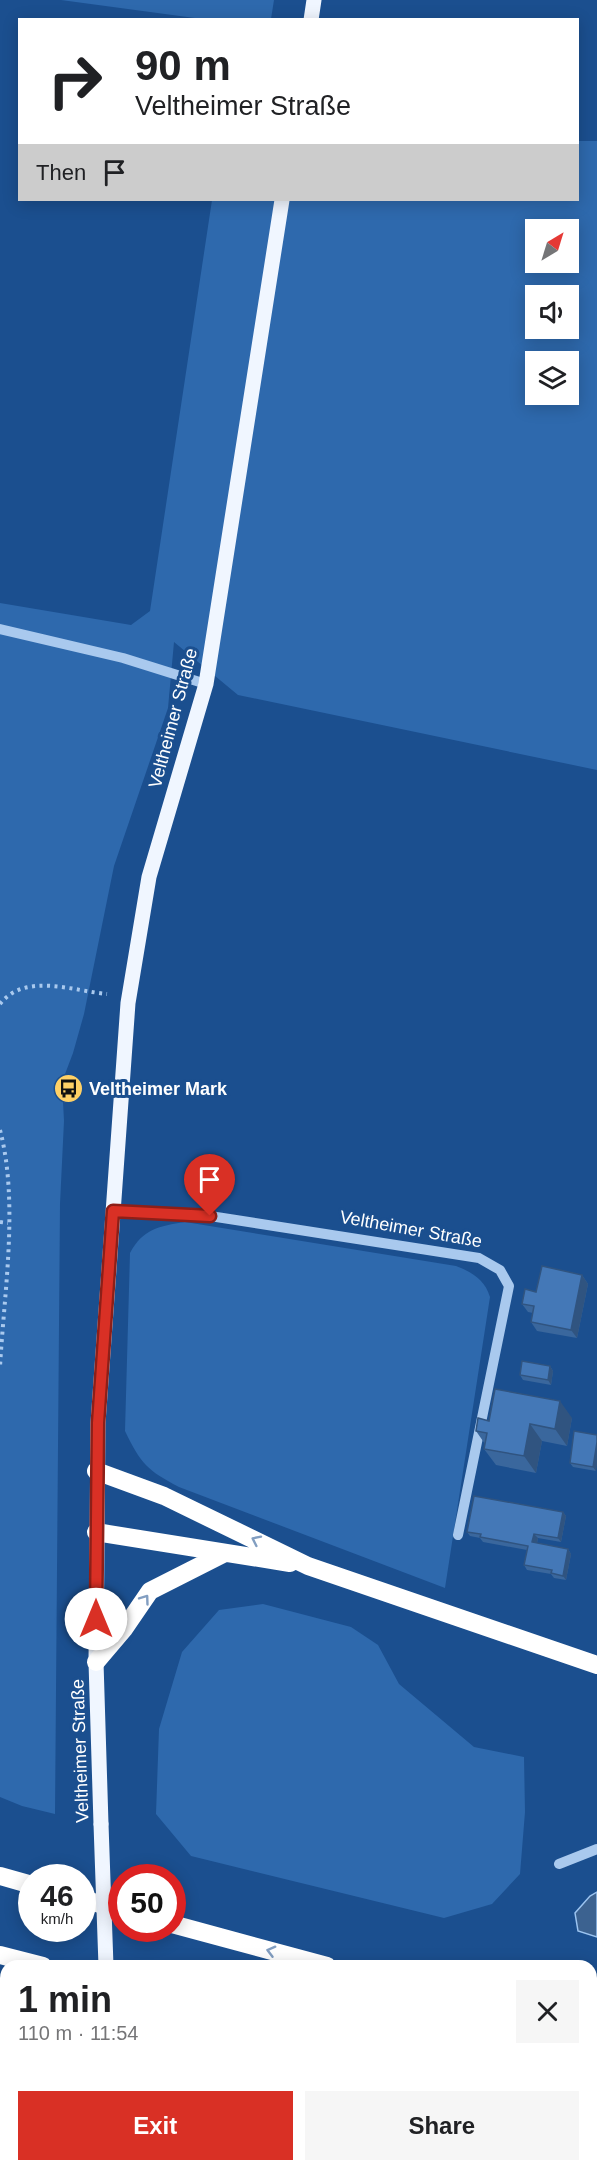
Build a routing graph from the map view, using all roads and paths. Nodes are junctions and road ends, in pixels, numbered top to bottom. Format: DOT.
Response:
graph roads {
  1 [pos="314,0"];
  2 [pos="310,18"];
  3 [pos="282,201"];
  4 [pos="0,629"];
  5 [pos="206,684"];
  6 [pos="129,996"];
  7 [pos="0,1005"];
  8 [pos="0,1130"];
  9 [pos="113,1211"];
  10 [pos="0,1222"];
  11 [pos="8,1223"];
  12 [pos="0,1367"];
  13 [pos="96,1471"];
  14 [pos="96,1532"];
  15 [pos="458,1535"];
  16 [pos="223,1554"];
  17 [pos="308,1566"];
  18 [pos="96,1662"];
  19 [pos="597,1665"];
  20 [pos="597,1850"];
  21 [pos="559,1864"];
  22 [pos="0,1876"];
  23 [pos="18,1881"];
  24 [pos="186,1928"];
  25 [pos="0,1955"];
  26 [pos="20,1960"];
  27 [pos="106,1960"];
  28 [pos="305,1960"];
  1 -- 2 [label="main road"];
  3 -- 5 [label="main road, Veltheimer Straße"];
  4 -- 5 [label="street"];
  5 -- 6 [label="main road, Veltheimer Straße"];
  6 -- 7 [label="path"];
  6 -- 9 [label="main road, Veltheimer Straße"];
  8 -- 11 [label="path"];
  9 -- 13 [label="main road, Veltheimer Straße"];
  9 -- 15 [label="street, Veltheimer Straße"];
  10 -- 11 [label="path"];
  11 -- 12 [label="path"];
  13 -- 14 [label="main road, Veltheimer Straße"];
  17 -- 13 [label="highway, one-way"];
  14 -- 16 [label="highway"];
  14 -- 18 [label="main road, Veltheimer Straße"];
  16 -- 17 [label="highway"];
  18 -- 16 [label="highway, one-way"];
  17 -- 19 [label="highway"];
  18 -- 27 [label="main road, Veltheimer Straße, bridge"];
  20 -- 21 [label="street"];
  22 -- 23 [label="highway"];
  28 -- 24 [label="highway, one-way"];
  25 -- 26 [label="highway"];
}
